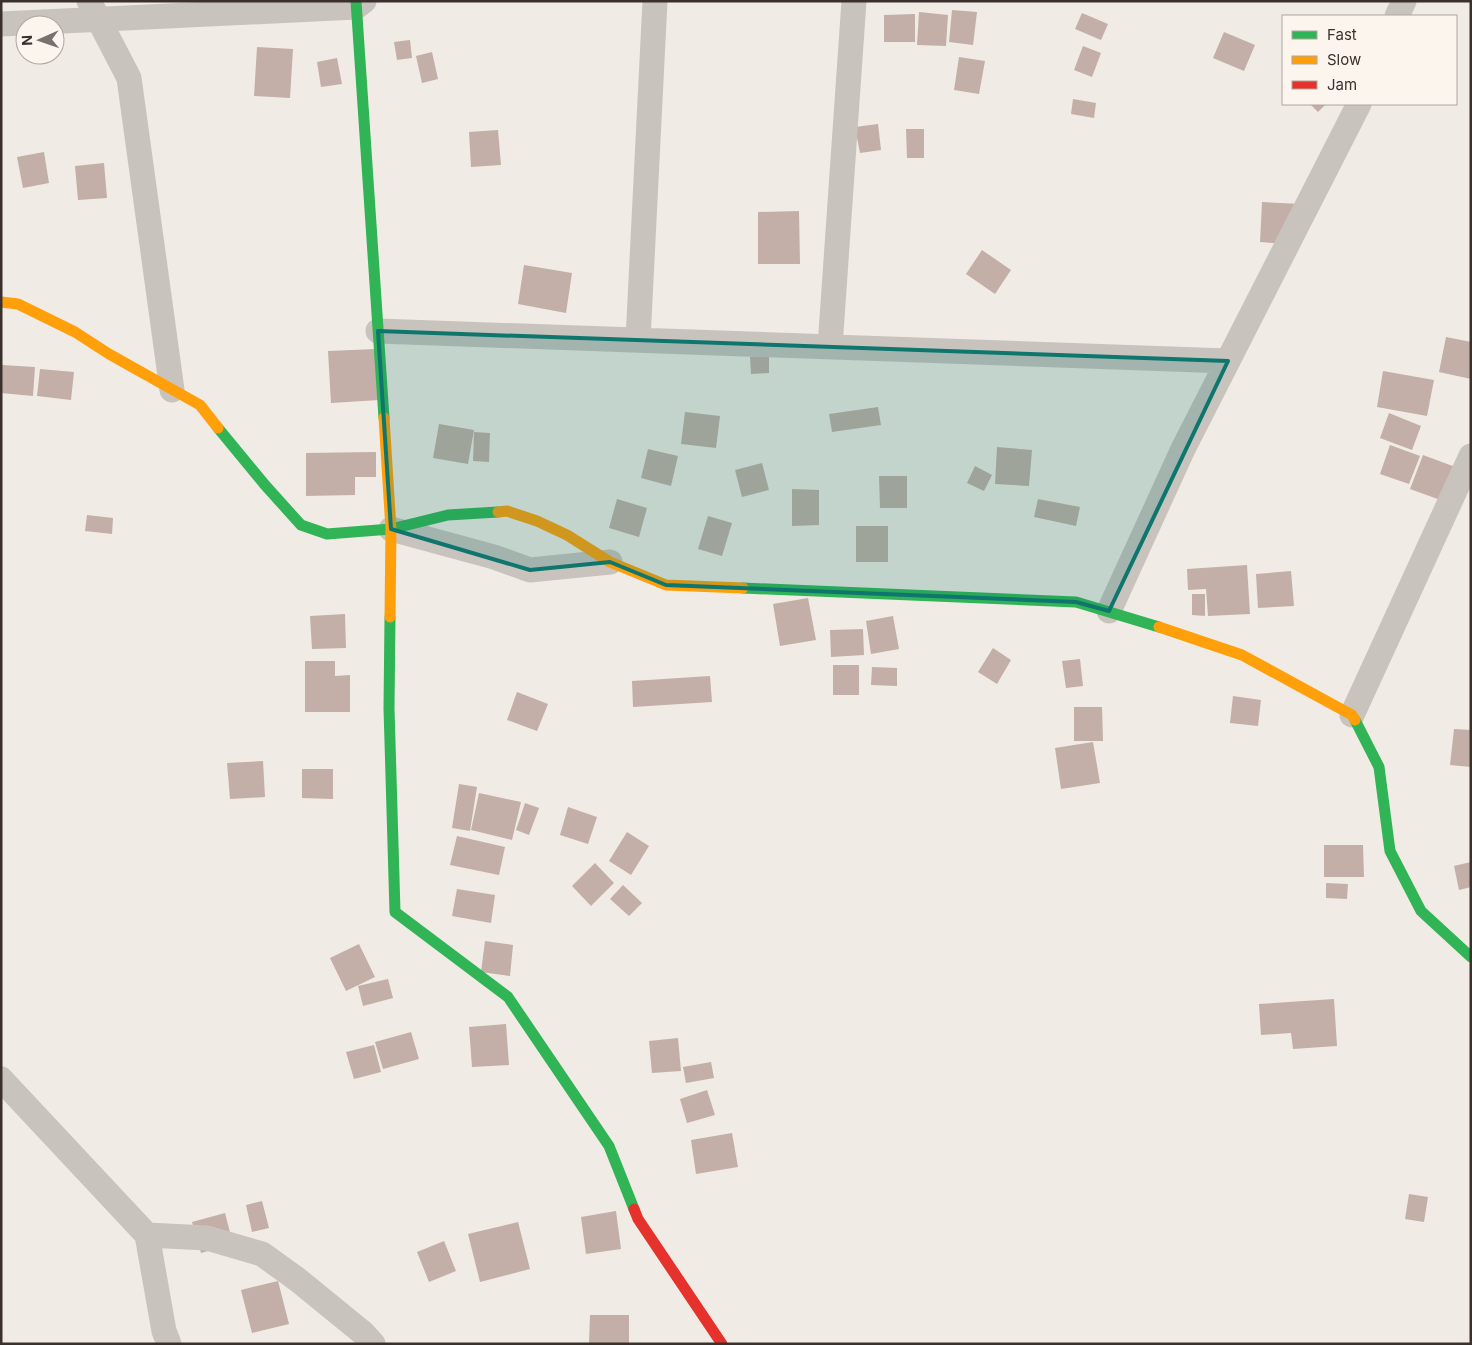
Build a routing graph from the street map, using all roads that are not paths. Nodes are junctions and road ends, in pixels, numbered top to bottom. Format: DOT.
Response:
graph roads {
  1 [pos="655,1"];
  2 [pos="854,1"];
  3 [pos="1404,1"];
  4 [pos="359,3"];
  5 [pos="94,10"];
  6 [pos="1398,15"];
  7 [pos="1,24"];
  8 [pos="1358,105"];
  9 [pos="1,302"];
  10 [pos="378,331"];
  11 [pos="638,340"];
  12 [pos="830,347"];
  13 [pos="1228,360"];
  14 [pos="172,390"];
  15 [pos="1471,456"];
  16 [pos="391,529"];
  17 [pos="610,562"];
  18 [pos="1109,612"];
  19 [pos="1352,715"];
  20 [pos="1471,957"];
  21 [pos="1,1079"];
  22 [pos="147,1235"];
  23 [pos="169,1344"];
  24 [pos="373,1344"];
  25 [pos="722,1344"];
  1 -- 11 [label="street"];
  2 -- 12 [label="street"];
  3 -- 6 [label="street"];
  4 -- 5 [label="street"];
  4 -- 10 [label="street"];
  5 -- 7 [label="street"];
  5 -- 14 [label="street"];
  8 -- 13 [label="street"];
  9 -- 14 [label="street"];
  10 -- 11 [label="street"];
  10 -- 16 [label="street"];
  11 -- 12 [label="street"];
  12 -- 13 [label="street"];
  13 -- 18 [label="street"];
  14 -- 16 [label="street"];
  15 -- 19 [label="street"];
  16 -- 17 [label="street"];
  16 -- 17 [label="street"];
  16 -- 25 [label="street"];
  17 -- 18 [label="street"];
  18 -- 19 [label="street"];
  19 -- 20 [label="street"];
  21 -- 22 [label="street"];
  22 -- 23 [label="street"];
  22 -- 24 [label="street"];
}
